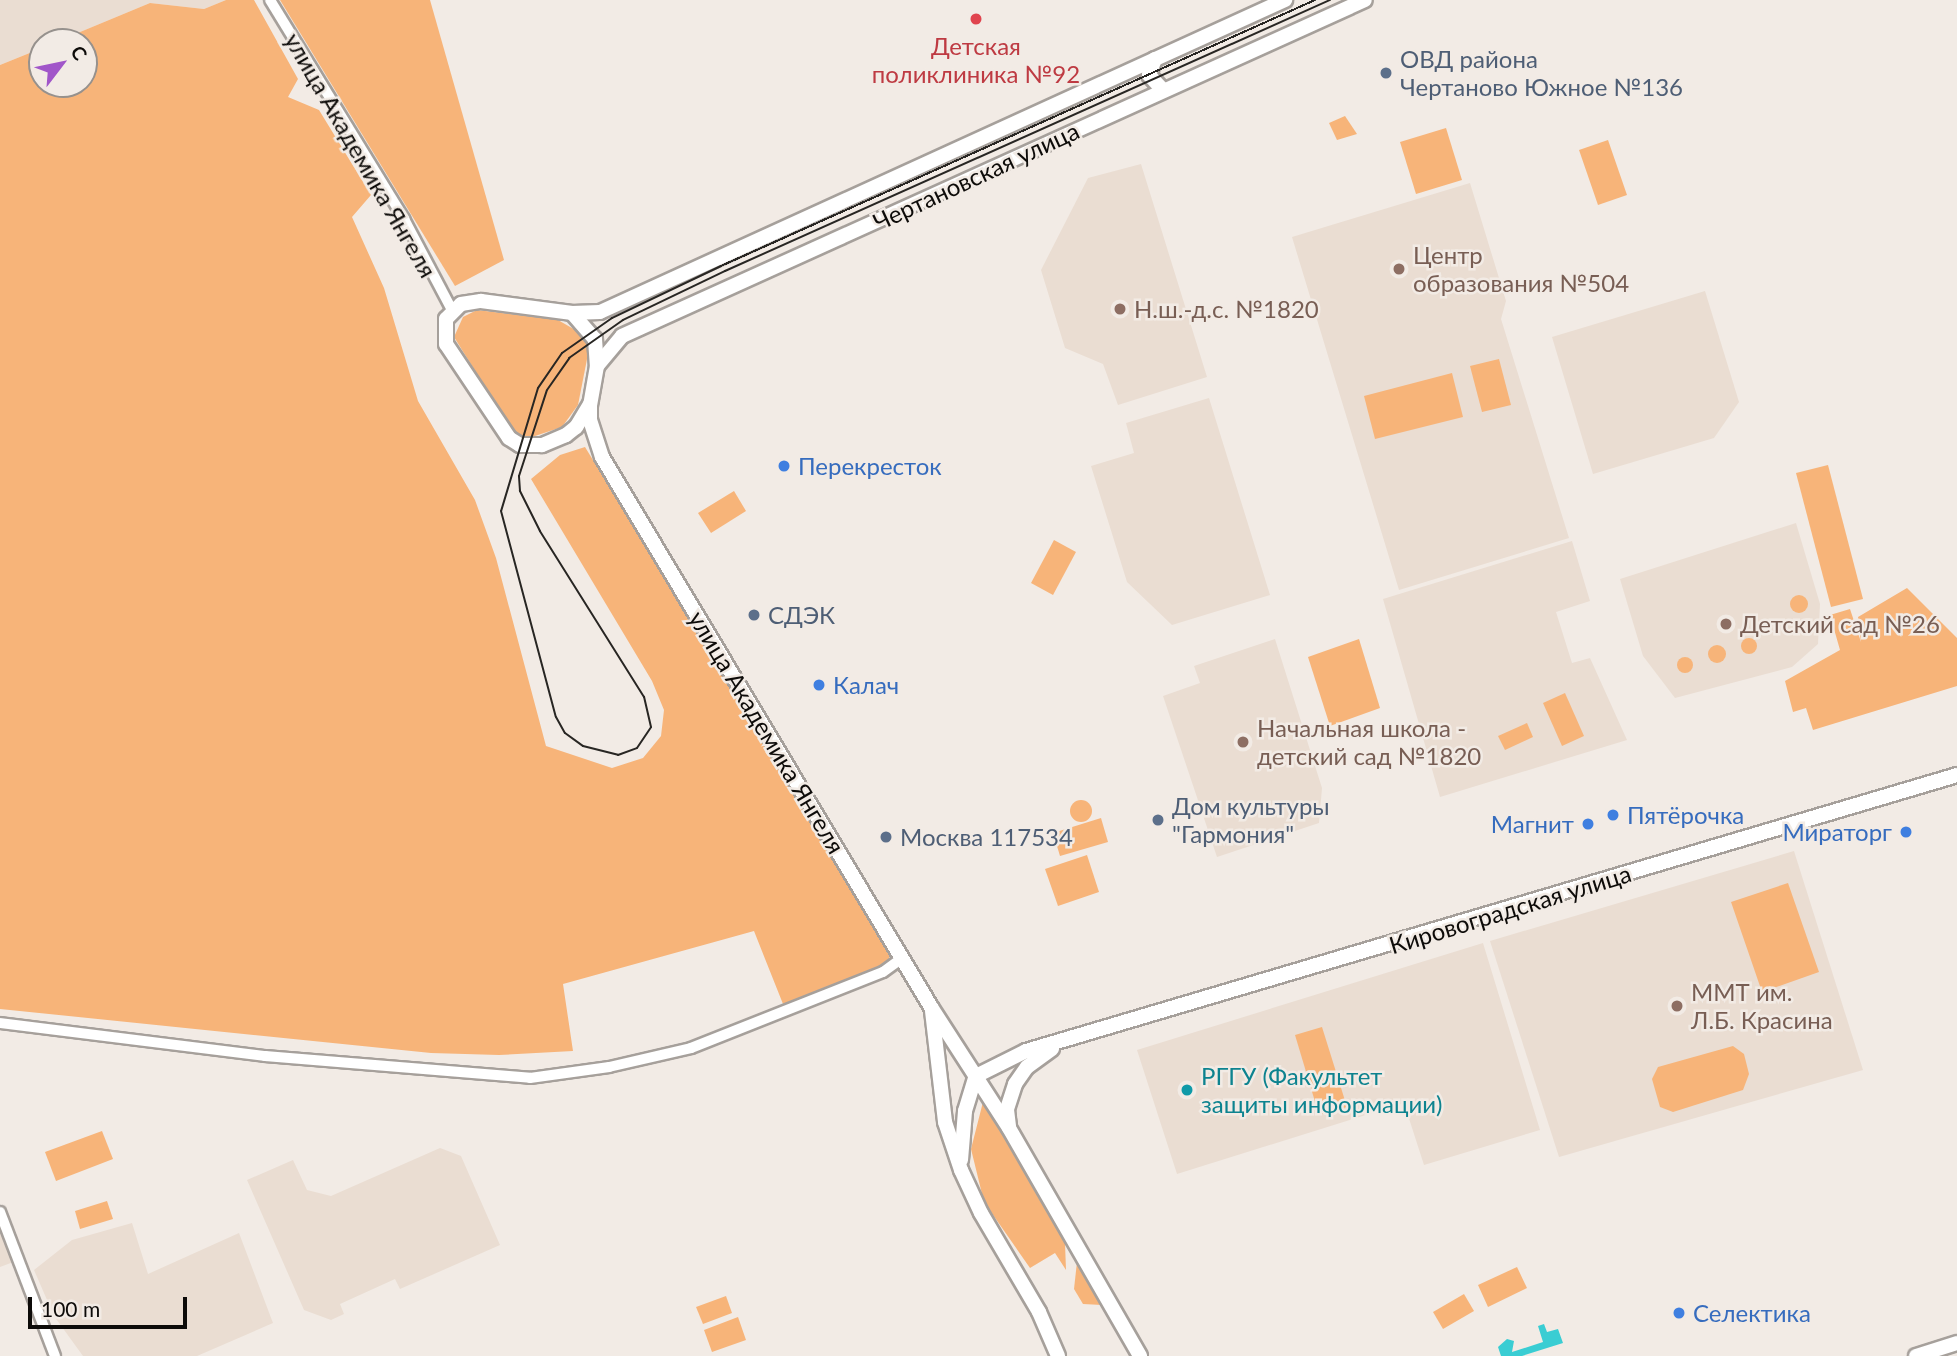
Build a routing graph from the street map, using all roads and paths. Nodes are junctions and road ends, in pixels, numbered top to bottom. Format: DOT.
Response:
graph roads {
  1 [pos="270,0"];
  2 [pos="1285,0"];
  3 [pos="1366,0"];
  4 [pos="1155,59"];
  5 [pos="1163,90"];
  6 [pos="452,310"];
  7 [pos="572,313"];
  8 [pos="597,366"];
  9 [pos="590,404"];
  10 [pos="542,445"];
  11 [pos="603,457"];
  12 [pos="1957,775"];
  13 [pos="902,958"];
  14 [pos="931,1007"];
  15 [pos="0,1023"];
  16 [pos="1062,1044"];
  17 [pos="976,1076"];
  18 [pos="1009,1128"];
  19 [pos="961,1170"];
  20 [pos="0,1212"];
  21 [pos="1131,1340"];
  22 [pos="1957,1343"];
  23 [pos="1057,1350"];
  24 [pos="55,1356"];
  25 [pos="1065,1356"];
  26 [pos="1131,1356"];
  27 [pos="1140,1356"];
  28 [pos="1916,1356"];
  1 -- 6 [label="street, улица Академика Янгеля"];
  2 -- 4 [label="main road, Чертановская улица"];
  3 -- 5 [label="main road, Чертановская улица"];
  4 -- 5 [label="main road"];
  4 -- 7 [label="main road, Чертановская улица"];
  5 -- 8 [label="main road, Чертановская улица"];
  6 -- 7 [label="main road, Чертановская улица"];
  6 -- 10 [label="main road"];
  7 -- 8 [label="main road, Чертановская улица"];
  8 -- 9 [label="main road, Чертановская улица"];
  9 -- 10 [label="main road, Чертановская улица"];
  9 -- 11 [label="main road"];
  10 -- 11 [label="main road"];
  11 -- 13 [label="main road, улица Академика Янгеля"];
  12 -- 16 [label="main road, Кировоградская улица"];
  13 -- 14 [label="main road, улица Академика Янгеля"];
  13 -- 15 [label="street"];
  14 -- 17 [label="main road, улица Академика Янгеля"];
  14 -- 19 [label="main road, улица Академика Янгеля"];
  16 -- 17 [label="main road, Кировоградская улица"];
  16 -- 18 [label="main road, Кировоградская улица"];
  17 -- 18 [label="main road, улица Академика Янгеля"];
  17 -- 19 [label="main road"];
  18 -- 21 [label="main road, улица Академика Янгеля"];
  19 -- 23 [label="main road, улица Академика Янгеля"];
  20 -- 24 [label="street"];
  21 -- 26 [label="main road"];
  21 -- 27 [label="main road, улица Академика Янгеля"];
  22 -- 28 [label="main road"];
  23 -- 25 [label="main road, улица Академика Янгеля"];
}
